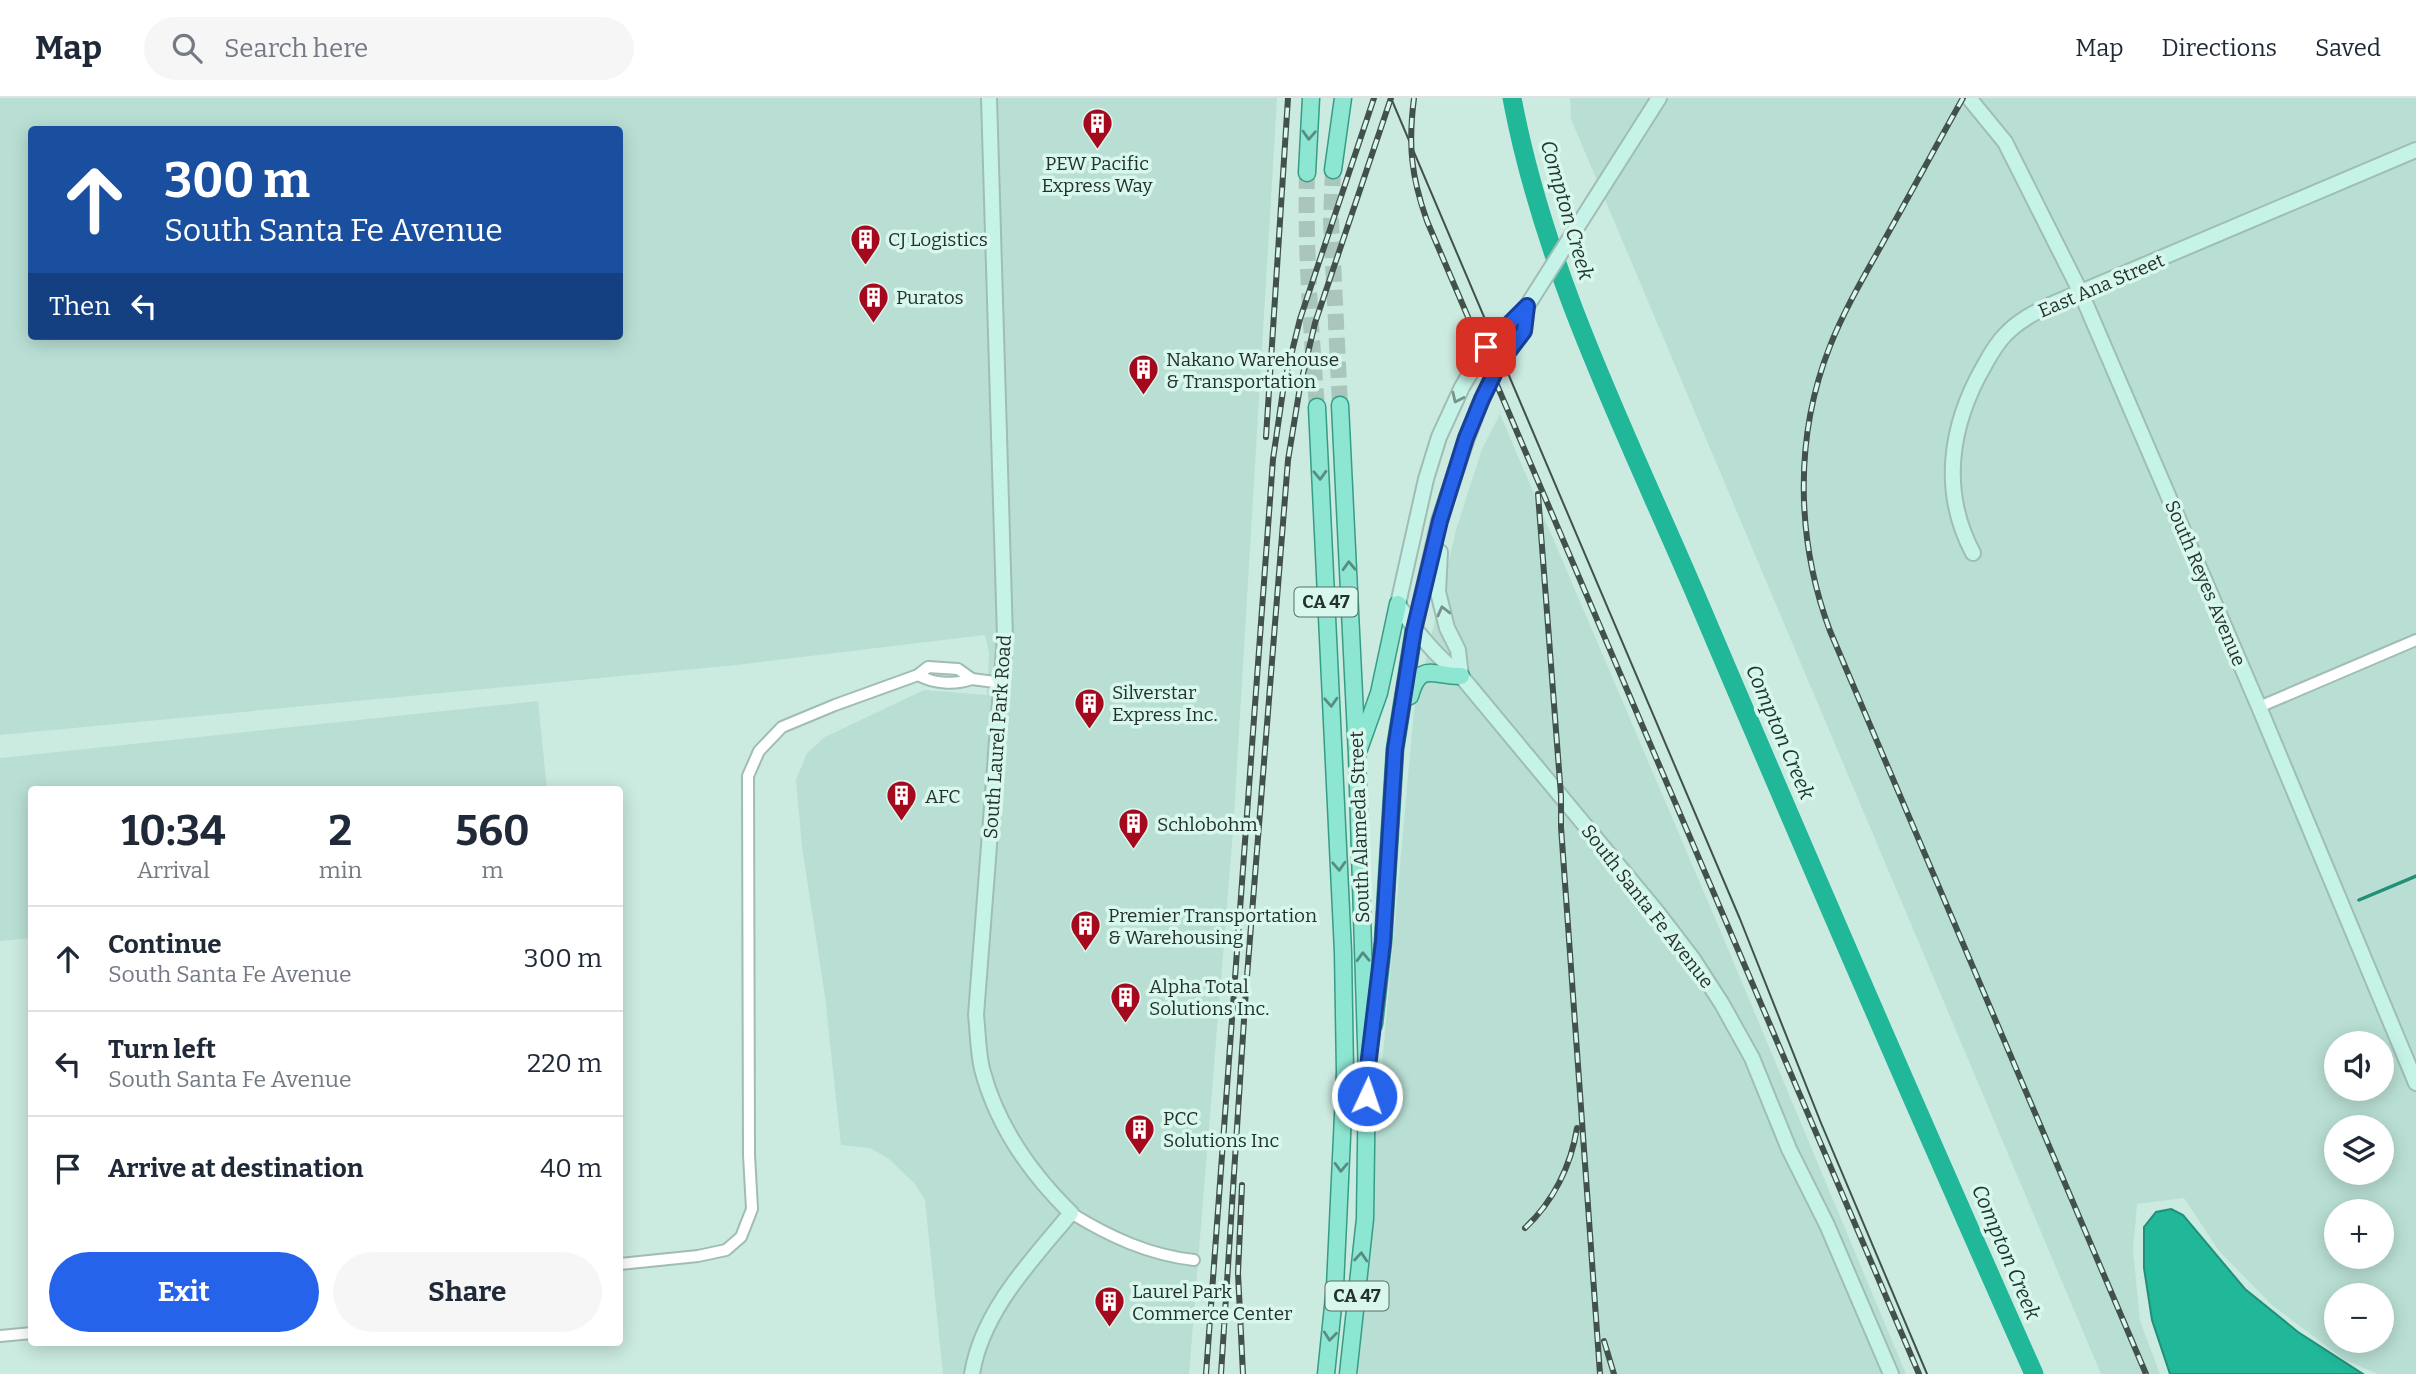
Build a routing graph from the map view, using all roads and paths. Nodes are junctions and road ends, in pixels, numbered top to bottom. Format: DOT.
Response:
graph roads {
  1 [pos="989,98"];
  2 [pos="1311,98"];
  3 [pos="1343,98"];
  4 [pos="1659,98"];
  5 [pos="1969,98"];
  6 [pos="2416,150"];
  7 [pos="1333,170"];
  8 [pos="1307,173"];
  9 [pos="2081,293"];
  10 [pos="1527,306"];
  11 [pos="1340,405"];
  12 [pos="1317,407"];
  13 [pos="1442,430"];
  14 [pos="1466,438"];
  15 [pos="1440,521"];
  16 [pos="1973,552"];
  17 [pos="1398,604"];
  18 [pos="1414,630"];
  19 [pos="2416,640"];
  20 [pos="1461,676"];
  21 [pos="1002,684"];
  22 [pos="2259,707"];
  23 [pos="1395,749"];
  24 [pos="1357,756"];
  25 [pos="1335,798"];
  26 [pos="1367,1075"];
  27 [pos="2416,1083"];
  28 [pos="1071,1213"];
  29 [pos="1194,1260"];
  30 [pos="623,1264"];
  31 [pos="28,1333"];
  32 [pos="0,1336"];
  33 [pos="972,1374"];
  34 [pos="1326,1374"];
  35 [pos="1348,1374"];
  36 [pos="1891,1374"];
  1 -- 21 [label="street, South Laurel Park Road"];
  2 -- 8 [label="main road, one-way"];
  3 -- 7 [label="main road"];
  4 -- 10 [label="street"];
  5 -- 9 [label="street, South Reyes Avenue"];
  6 -- 9 [label="street, East Ana Street"];
  9 -- 16 [label="street, East Ana Street"];
  9 -- 22 [label="street, South Reyes Avenue"];
  10 -- 13 [label="street, one-way"];
  10 -- 14 [label="street"];
  24 -- 11 [label="main road, South Alameda Street / CA 47, one-way"];
  12 -- 25 [label="main road, South Alameda Street / CA 47, one-way"];
  13 -- 14 [label="street"];
  13 -- 17 [label="street"];
  14 -- 15 [label="street"];
  15 -- 18 [label="street"];
  20 -- 15 [label="street, one-way"];
  17 -- 18 [label="street, South Santa Fe Avenue"];
  17 -- 24 [label="main road"];
  18 -- 20 [label="street, South Santa Fe Avenue"];
  18 -- 23 [label="main road"];
  19 -- 22 [label="street"];
  20 -- 23 [label="main road"];
  20 -- 36 [label="street, South Santa Fe Avenue"];
  21 -- 28 [label="street, South Laurel Park Road"];
  21 -- 30 [label="street"];
  22 -- 27 [label="street, South Reyes Avenue"];
  23 -- 26 [label="main road"];
  24 -- 25 [label="main road"];
  26 -- 24 [label="main road, South Alameda Street / CA 47, one-way"];
  25 -- 34 [label="main road, South Alameda Street / CA 47, one-way"];
  35 -- 26 [label="main road, South Alameda Street / CA 47, one-way"];
  28 -- 29 [label="street, South Laurel Park Road"];
  28 -- 33 [label="street"];
  31 -- 32 [label="street"];
}
